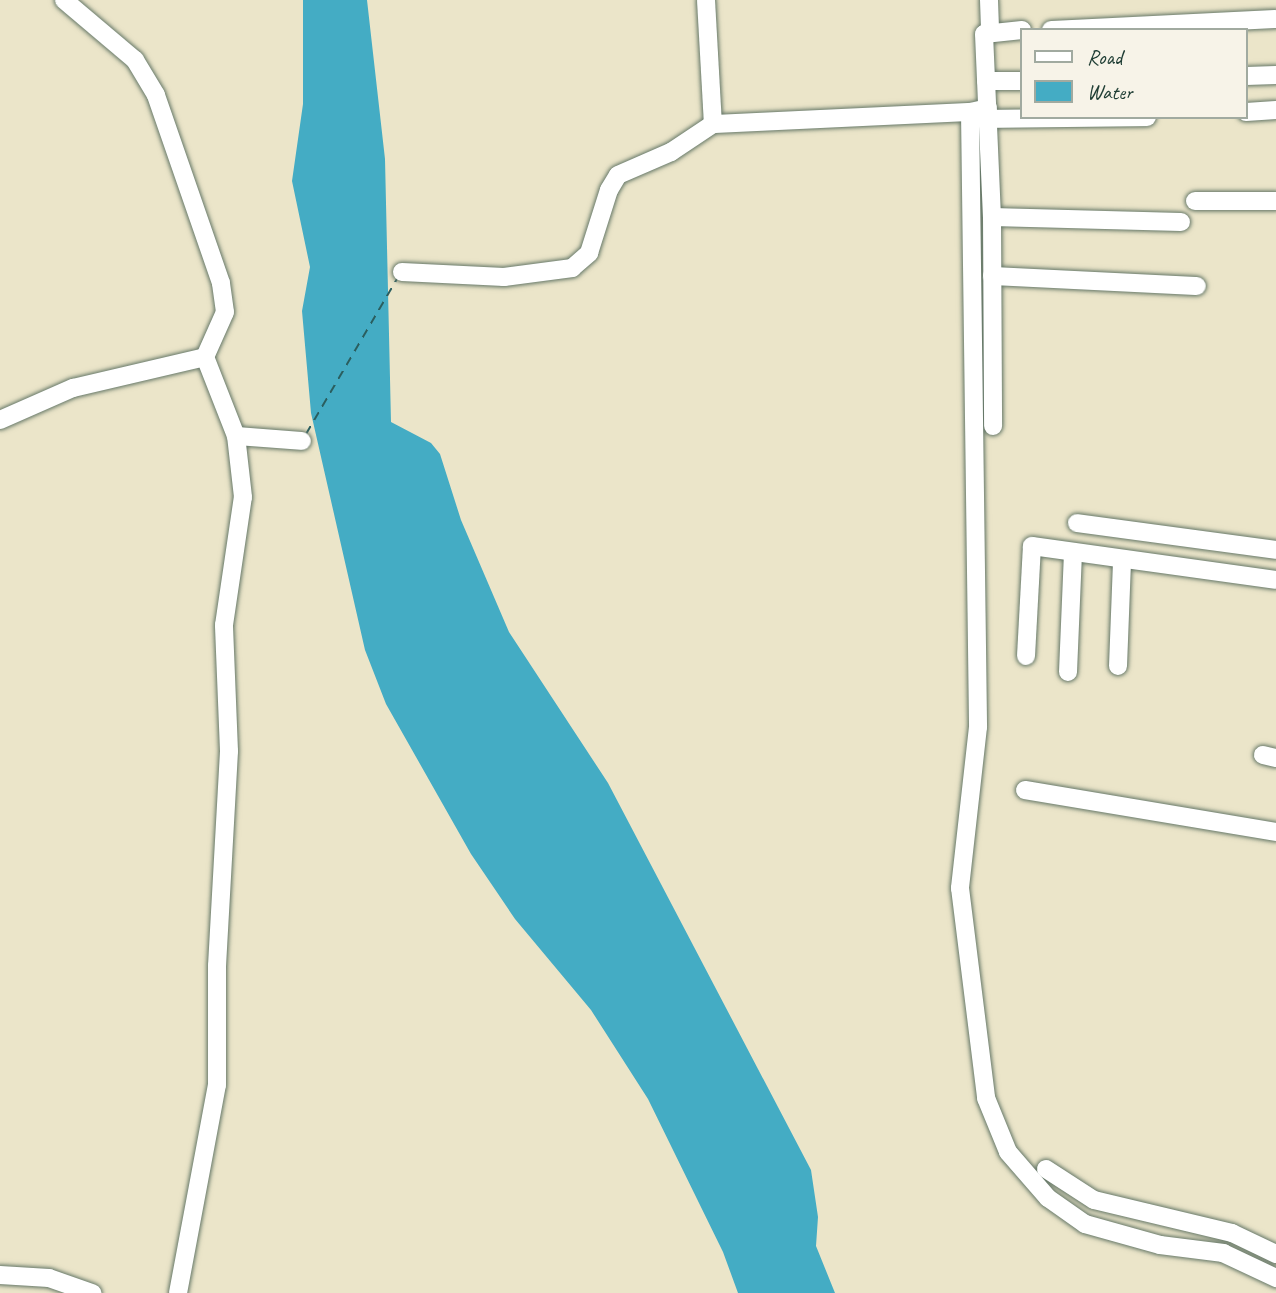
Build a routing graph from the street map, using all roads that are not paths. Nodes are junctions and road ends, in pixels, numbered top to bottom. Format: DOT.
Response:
graph roads {
  1 [pos="64,0"];
  2 [pos="706,0"];
  3 [pos="989,0"];
  4 [pos="1276,19"];
  5 [pos="1092,28"];
  6 [pos="990,30"];
  7 [pos="1020,30"];
  8 [pos="1276,75"];
  9 [pos="1248,76"];
  10 [pos="986,81"];
  11 [pos="1020,81"];
  12 [pos="1276,110"];
  13 [pos="970,112"];
  14 [pos="1248,112"];
  15 [pos="988,114"];
  16 [pos="1020,115"];
  17 [pos="713,124"];
  18 [pos="1195,201"];
  19 [pos="1276,201"];
  20 [pos="992,216"];
  21 [pos="1181,222"];
  22 [pos="402,272"];
  23 [pos="992,276"];
  24 [pos="1198,286"];
  25 [pos="205,357"];
  26 [pos="0,420"];
  27 [pos="993,426"];
  28 [pos="236,436"];
  29 [pos="302,441"];
  30 [pos="1077,523"];
  31 [pos="1276,550"];
  32 [pos="1073,552"];
  33 [pos="1122,561"];
  34 [pos="1276,580"];
  35 [pos="1026,656"];
  36 [pos="1118,666"];
  37 [pos="1068,671"];
  38 [pos="1025,789"];
  39 [pos="1276,832"];
  40 [pos="1046,1169"];
  41 [pos="1276,1254"];
  42 [pos="0,1275"];
  43 [pos="1276,1278"];
  44 [pos="92,1293"];
  45 [pos="178,1293"];
  1 -- 25 [label="street"];
  2 -- 17 [label="street"];
  3 -- 6 [label="street"];
  4 -- 5 [label="street"];
  6 -- 7 [label="street"];
  6 -- 10 [label="street"];
  8 -- 9 [label="street"];
  10 -- 11 [label="street"];
  10 -- 15 [label="street"];
  12 -- 14 [label="street"];
  13 -- 15 [label="street"];
  13 -- 17 [label="street"];
  13 -- 43 [label="street"];
  15 -- 16 [label="street"];
  15 -- 20 [label="street"];
  17 -- 22 [label="street"];
  18 -- 19 [label="street"];
  20 -- 21 [label="street"];
  20 -- 23 [label="street"];
  23 -- 24 [label="street"];
  23 -- 27 [label="street"];
  25 -- 26 [label="street"];
  25 -- 28 [label="street"];
  28 -- 29 [label="street"];
  28 -- 45 [label="street"];
  30 -- 31 [label="street"];
  32 -- 33 [label="street"];
  32 -- 35 [label="street"];
  32 -- 37 [label="street"];
  33 -- 34 [label="street"];
  33 -- 36 [label="street"];
  38 -- 39 [label="street"];
  40 -- 41 [label="street"];
  42 -- 44 [label="street"];
}
